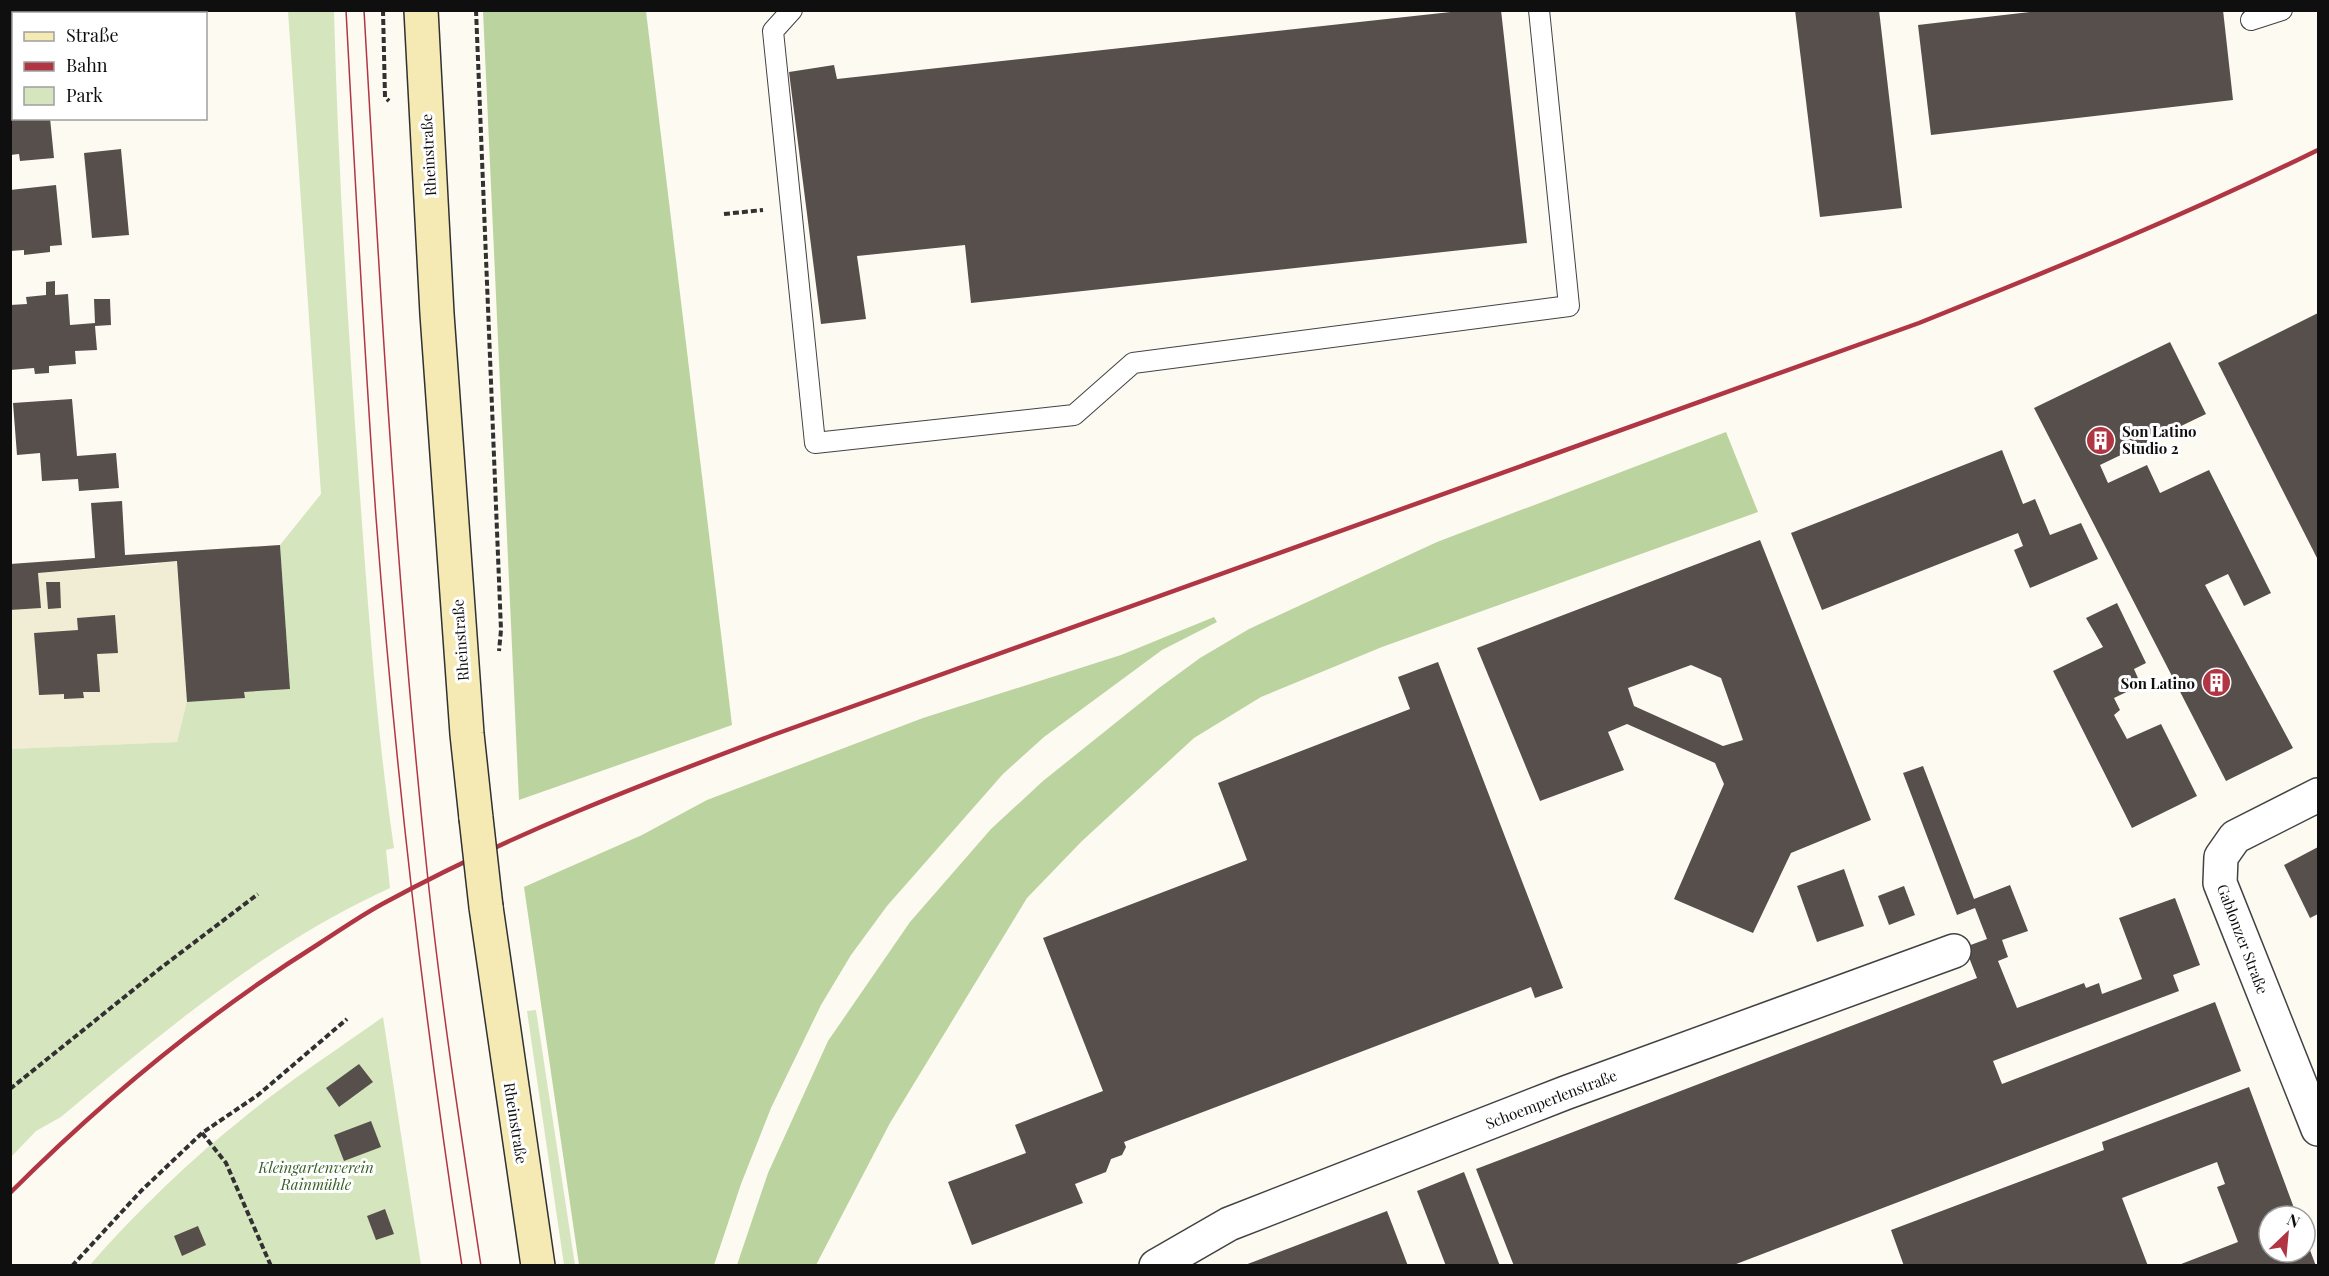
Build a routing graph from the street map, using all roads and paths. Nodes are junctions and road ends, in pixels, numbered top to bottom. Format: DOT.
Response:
graph roads {
  1 [pos="421,10"];
  2 [pos="476,10"];
  3 [pos="792,10"];
  4 [pos="1539,10"];
  5 [pos="2282,10"];
  6 [pos="2251,20"];
  7 [pos="772,210"];
  8 [pos="724,214"];
  9 [pos="498,659"];
  10 [pos="2319,795"];
  11 [pos="258,894"];
  12 [pos="1954,951"];
  13 [pos="347,1019"];
  14 [pos="10,1089"];
  15 [pos="2319,1129"];
  16 [pos="202,1134"];
  17 [pos="72,1266"];
  18 [pos="272,1266"];
  19 [pos="538,1266"];
  20 [pos="1156,1266"];
  1 -- 19 [label="main road, Rheinstraße, bridge"];
  2 -- 9 [label="path"];
  3 -- 4 [label="lane"];
  5 -- 6 [label="lane"];
  7 -- 8 [label="path"];
  10 -- 15 [label="street, Gablonzer Straße"];
  11 -- 14 [label="path"];
  12 -- 20 [label="street, Schoemperlenstraße"];
  13 -- 16 [label="path"];
  16 -- 17 [label="path"];
  16 -- 18 [label="path"];
}
